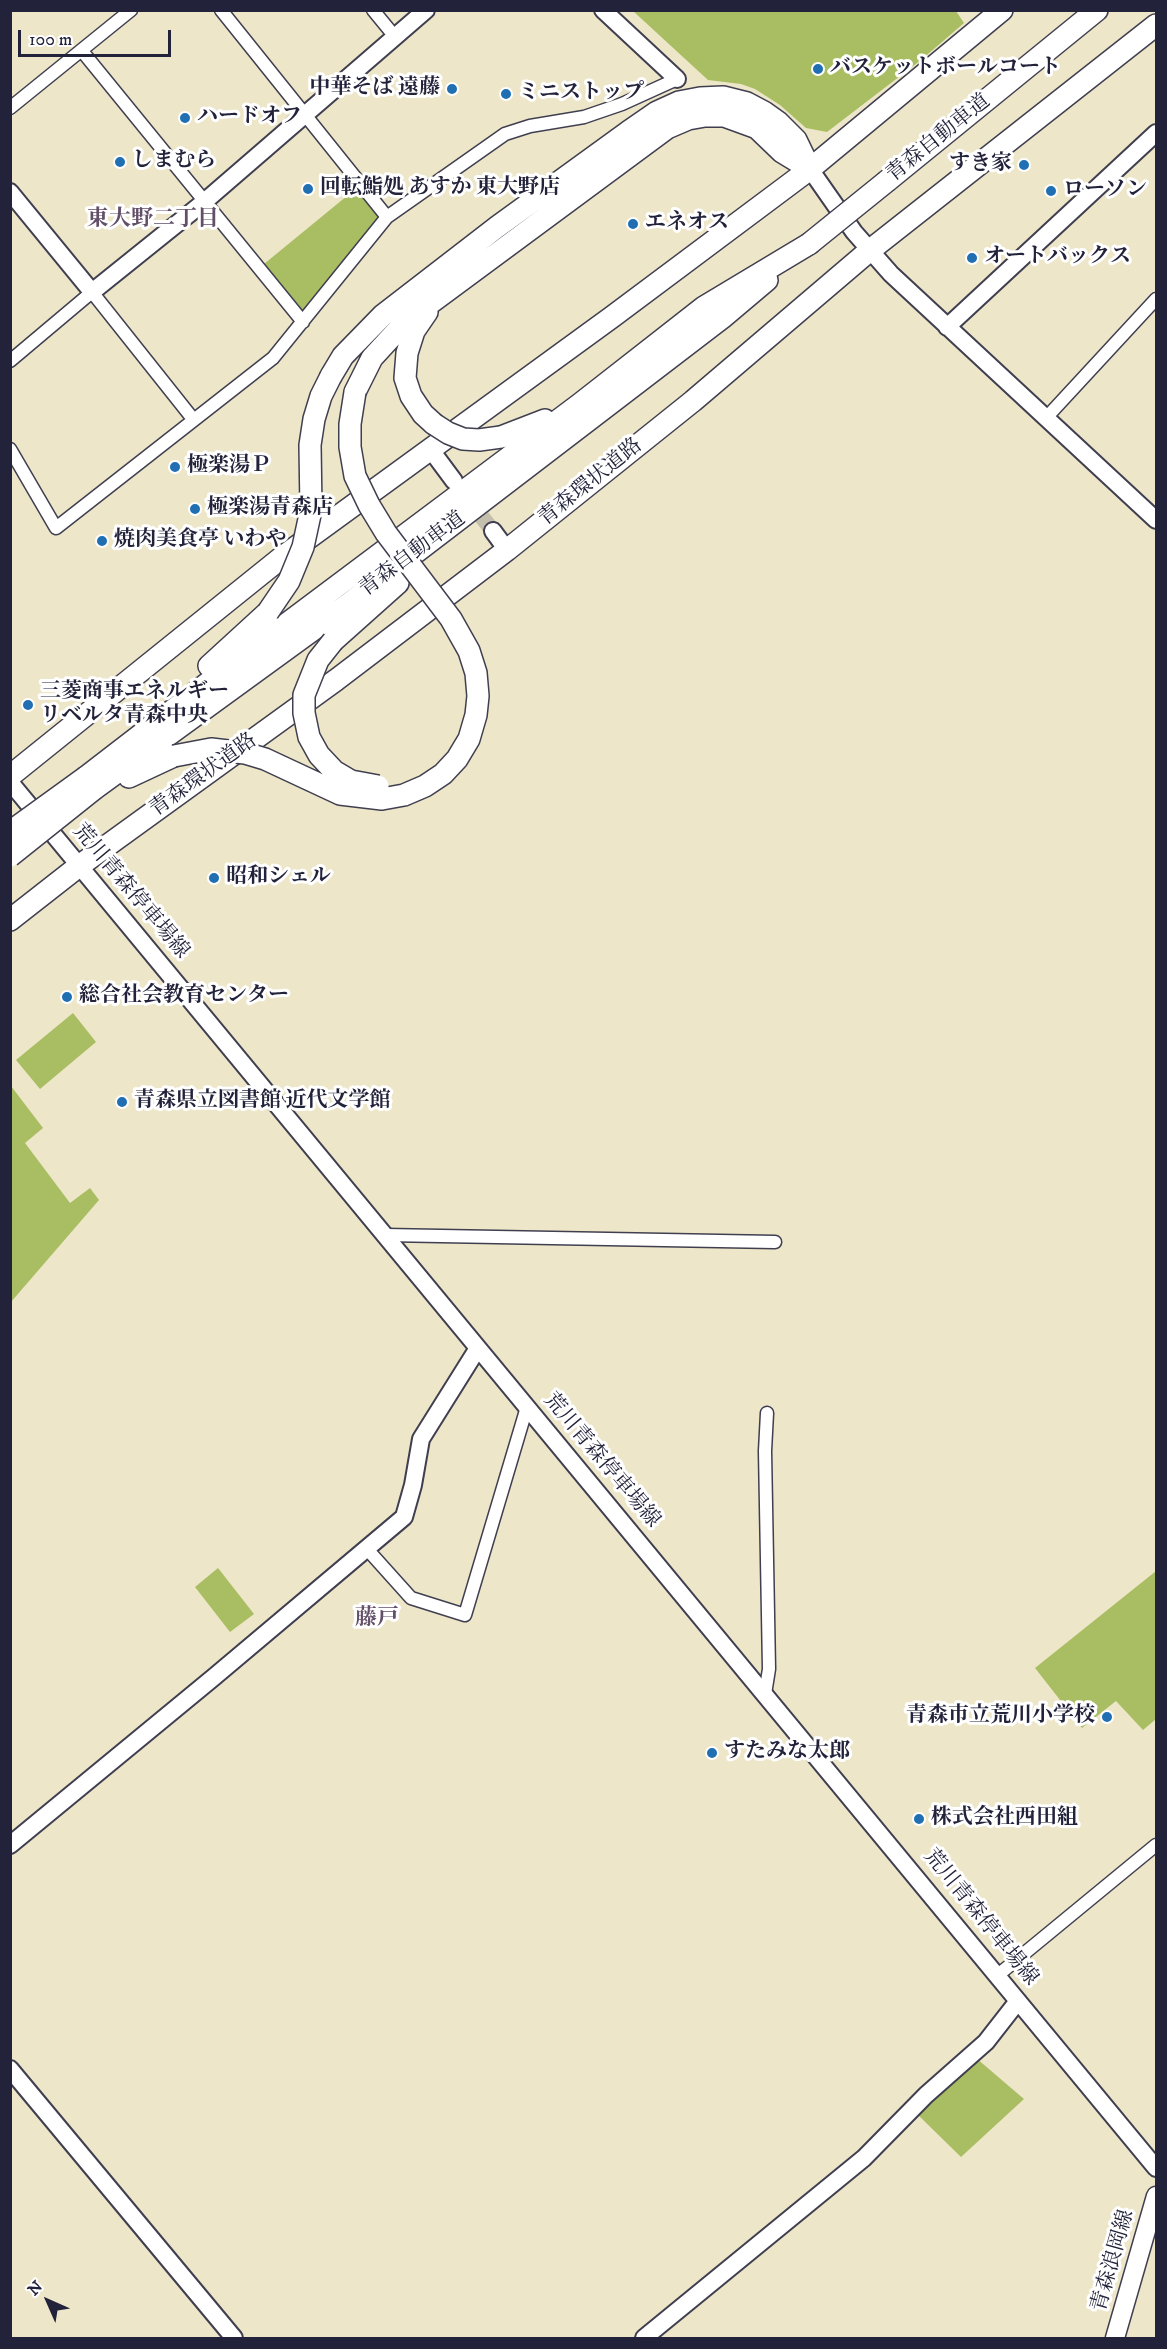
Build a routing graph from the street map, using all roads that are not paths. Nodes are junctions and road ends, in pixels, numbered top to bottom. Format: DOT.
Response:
graph roads {
  1 [pos="131,10"];
  2 [pos="221,10"];
  3 [pos="373,10"];
  4 [pos="426,10"];
  5 [pos="603,10"];
  6 [pos="1002,10"];
  7 [pos="1097,10"];
  8 [pos="1156,25"];
  9 [pos="396,38"];
  10 [pos="82,51"];
  11 [pos="677,79"];
  12 [pos="10,108"];
  13 [pos="305,116"];
  14 [pos="1156,133"];
  15 [pos="810,169"];
  16 [pos="10,192"];
  17 [pos="204,202"];
  18 [pos="387,217"];
  19 [pos="869,251"];
  20 [pos="92,292"];
  21 [pos="1156,299"];
  22 [pos="434,302"];
  23 [pos="1152,313"];
  24 [pos="303,322"];
  25 [pos="947,327"];
  26 [pos="10,361"];
  27 [pos="343,385"];
  28 [pos="583,414"];
  29 [pos="1046,418"];
  30 [pos="193,419"];
  31 [pos="10,449"];
  32 [pos="431,450"];
  33 [pos="454,481"];
  34 [pos="1156,520"];
  35 [pos="493,531"];
  36 [pos="507,550"];
  37 [pos="10,776"];
  38 [pos="10,782"];
  39 [pos="90,784"];
  40 [pos="10,831"];
  41 [pos="10,856"];
  42 [pos="79,866"];
  43 [pos="10,920"];
  44 [pos="385,1235"];
  45 [pos="775,1242"];
  46 [pos="478,1348"];
  47 [pos="527,1407"];
  48 [pos="767,1413"];
  49 [pos="367,1549"];
  50 [pos="765,1694"];
  51 [pos="10,1845"];
  52 [pos="1156,1845"];
  53 [pos="998,1975"];
  54 [pos="1018,2001"];
  55 [pos="10,2068"];
  56 [pos="1156,2168"];
  57 [pos="1156,2196"];
  58 [pos="234,2338"];
  59 [pos="645,2338"];
  60 [pos="1114,2338"];
  1 -- 10 [label="street"];
  2 -- 13 [label="street"];
  3 -- 9 [label="street"];
  4 -- 9 [label="street"];
  5 -- 11 [label="street"];
  6 -- 15 [label="highway"];
  7 -- 28 [label="highway, 青森自動車道, bridge"];
  8 -- 19 [label="highway, 青森環状道路"];
  9 -- 13 [label="street"];
  10 -- 12 [label="street"];
  10 -- 17 [label="street"];
  11 -- 18 [label="street"];
  13 -- 17 [label="street"];
  13 -- 18 [label="street"];
  14 -- 25 [label="street"];
  15 -- 19 [label="street"];
  15 -- 22 [label="highway"];
  15 -- 27 [label="highway"];
  15 -- 32 [label="highway"];
  16 -- 20 [label="street"];
  17 -- 20 [label="street"];
  17 -- 24 [label="street"];
  18 -- 24 [label="street"];
  19 -- 25 [label="street"];
  19 -- 36 [label="highway, 青森環状道路"];
  20 -- 26 [label="street"];
  20 -- 30 [label="street"];
  21 -- 23 [label="street"];
  22 -- 27 [label="highway"];
  22 -- 28 [label="highway, bridge"];
  23 -- 29 [label="street"];
  24 -- 30 [label="street"];
  25 -- 29 [label="street"];
  27 -- 28 [label="highway, bridge"];
  27 -- 39 [label="highway, bridge"];
  27 -- 39 [label="highway, bridge"];
  28 -- 39 [label="highway, 青森自動車道"];
  29 -- 34 [label="street"];
  30 -- 31 [label="street"];
  32 -- 33 [label="street"];
  32 -- 37 [label="highway"];
  35 -- 36 [label="street"];
  36 -- 42 [label="highway, 青森環状道路"];
  38 -- 42 [label="street, 荒川青森停車場線"];
  39 -- 40 [label="highway, 青森自動車道, bridge"];
  39 -- 41 [label="highway, 青森自動車道, bridge"];
  42 -- 43 [label="highway, 青森環状道路"];
  42 -- 44 [label="street, 荒川青森停車場線"];
  44 -- 45 [label="street"];
  44 -- 46 [label="street, 荒川青森停車場線"];
  46 -- 47 [label="street, 荒川青森停車場線"];
  46 -- 49 [label="street"];
  47 -- 49 [label="street"];
  47 -- 50 [label="street, 荒川青森停車場線"];
  48 -- 50 [label="street"];
  49 -- 51 [label="street"];
  50 -- 53 [label="street, 荒川青森停車場線"];
  52 -- 53 [label="street"];
  53 -- 54 [label="street, 荒川青森停車場線"];
  54 -- 56 [label="street, 荒川青森停車場線"];
  54 -- 59 [label="street"];
  55 -- 58 [label="street"];
  57 -- 60 [label="main road, 青森浪岡線"];
}
